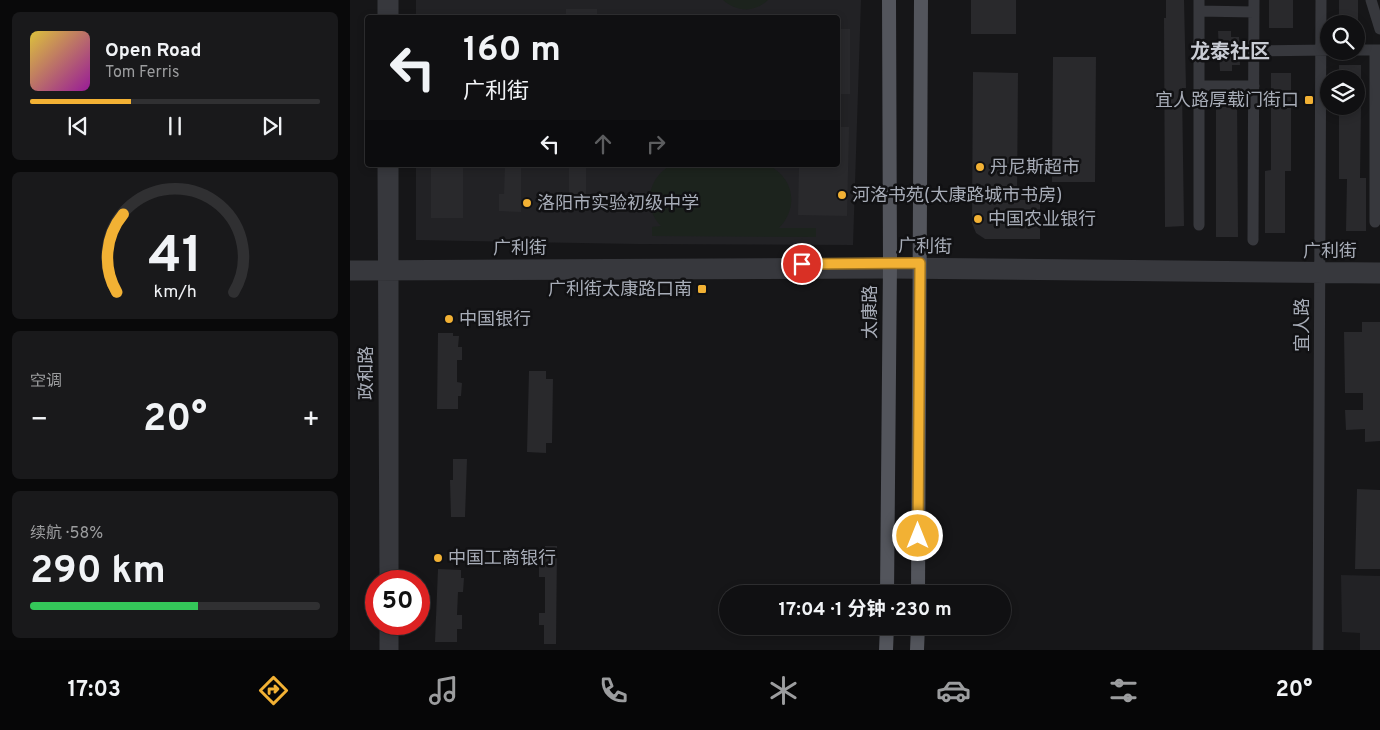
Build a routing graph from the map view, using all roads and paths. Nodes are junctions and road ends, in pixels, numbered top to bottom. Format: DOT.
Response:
graph roads {
  1 [pos="383,0"];
  2 [pos="393,0"];
  3 [pos="888,0"];
  4 [pos="921,0"];
  5 [pos="1321,0"];
  6 [pos="1327,0"];
  7 [pos="1371,0"];
  8 [pos="1199,6"];
  9 [pos="1254,6"];
  10 [pos="383,15"];
  11 [pos="393,15"];
  12 [pos="1322,15"];
  13 [pos="1326,15"];
  14 [pos="1380,29"];
  15 [pos="1320,50"];
  16 [pos="1377,50"];
  17 [pos="1254,51"];
  18 [pos="1325,60"];
  19 [pos="1200,86"];
  20 [pos="1254,86"];
  21 [pos="383,167"];
  22 [pos="393,167"];
  23 [pos="1375,222"];
  24 [pos="1199,226"];
  25 [pos="1253,240"];
  26 [pos="350,266"];
  27 [pos="890,268"];
  28 [pos="920,268"];
  29 [pos="1380,268"];
  30 [pos="388,271"];
  31 [pos="1323,273"];
  32 [pos="350,275"];
  33 [pos="1380,278"];
  34 [pos="385,570"];
  35 [pos="393,570"];
  36 [pos="887,585"];
  37 [pos="918,585"];
  38 [pos="385,635"];
  39 [pos="393,635"];
  40 [pos="886,635"];
  41 [pos="918,635"];
  42 [pos="385,650"];
  43 [pos="393,650"];
  44 [pos="886,650"];
  45 [pos="917,650"];
  46 [pos="1318,650"];
  47 [pos="1325,650"];
  1 -- 10 [label="street"];
  2 -- 11 [label="street"];
  3 -- 27 [label="main road, 太康路"];
  4 -- 28 [label="main road"];
  5 -- 12 [label="street, 宜人路"];
  6 -- 13 [label="street, 宜人路"];
  7 -- 14 [label="street"];
  8 -- 9 [label="street"];
  8 -- 19 [label="street"];
  9 -- 17 [label="street"];
  15 -- 17 [label="street"];
  16 -- 23 [label="street"];
  17 -- 20 [label="street"];
  18 -- 31 [label="street, 宜人路"];
  19 -- 20 [label="street"];
  19 -- 24 [label="street"];
  20 -- 25 [label="street"];
  21 -- 30 [label="street, 政和路"];
  22 -- 30 [label="street, 政和路"];
  26 -- 30 [label="street, 广利街"];
  27 -- 28 [label="street, 广利街"];
  27 -- 30 [label="street, 广利街"];
  27 -- 36 [label="main road, 太康路"];
  28 -- 31 [label="street, 广利街"];
  28 -- 37 [label="main road"];
  29 -- 31 [label="street, 广利街"];
  30 -- 32 [label="street, 广利街"];
  30 -- 34 [label="street, 政和路"];
  30 -- 35 [label="street, 政和路"];
  31 -- 33 [label="street, 广利街"];
  31 -- 46 [label="street, 宜人路"];
  31 -- 47 [label="street, 宜人路"];
  38 -- 42 [label="street"];
  39 -- 43 [label="street"];
  40 -- 44 [label="main road"];
  41 -- 45 [label="main road"];
}
